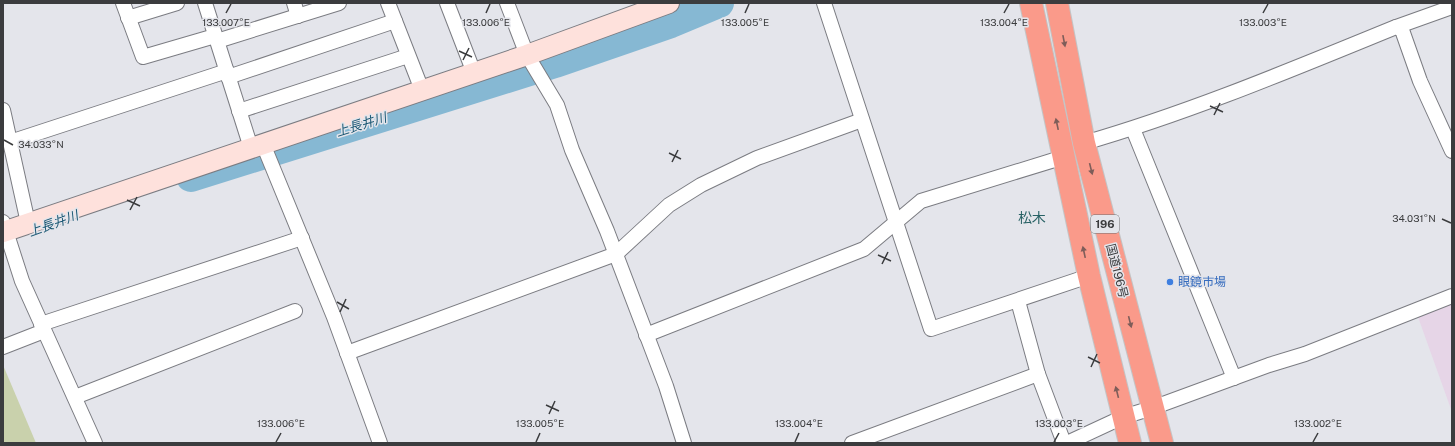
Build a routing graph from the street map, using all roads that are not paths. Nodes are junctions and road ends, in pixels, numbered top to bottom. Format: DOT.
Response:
graph roads {
  1 [pos="123,3"];
  2 [pos="177,3"];
  3 [pos="339,3"];
  4 [pos="388,3"];
  5 [pos="447,3"];
  6 [pos="507,3"];
  7 [pos="669,3"];
  8 [pos="824,3"];
  9 [pos="1031,3"];
  10 [pos="1057,3"];
  11 [pos="210,4"];
  12 [pos="1452,7"];
  13 [pos="296,9"];
  14 [pos="128,18"];
  15 [pos="395,21"];
  16 [pos="1396,27"];
  17 [pos="216,38"];
  18 [pos="527,55"];
  19 [pos="408,56"];
  20 [pos="474,73"];
  21 [pos="227,74"];
  22 [pos="422,90"];
  23 [pos="3,110"];
  24 [pos="239,111"];
  25 [pos="862,120"];
  26 [pos="1133,129"];
  27 [pos="10,142"];
  28 [pos="1084,143"];
  29 [pos="257,146"];
  30 [pos="1452,151"];
  31 [pos="1064,157"];
  32 [pos="896,222"];
  33 [pos="28,223"];
  34 [pos="4,228"];
  35 [pos="302,238"];
  36 [pos="616,254"];
  37 [pos="1089,276"];
  38 [pos="1452,296"];
  39 [pos="1018,301"];
  40 [pos="295,311"];
  41 [pos="42,328"];
  42 [pos="646,334"];
  43 [pos="3,347"];
  44 [pos="347,353"];
  45 [pos="1038,374"];
  46 [pos="1234,378"];
  47 [pos="75,397"];
  48 [pos="1152,408"];
  49 [pos="1123,417"];
  50 [pos="96,443"];
  51 [pos="379,443"];
  52 [pos="684,443"];
  53 [pos="852,443"];
  54 [pos="1065,443"];
  55 [pos="1130,443"];
  56 [pos="1162,443"];
  1 -- 14 [label="street"];
  2 -- 14 [label="street"];
  3 -- 13 [label="street"];
  4 -- 15 [label="street"];
  5 -- 20 [label="street"];
  6 -- 18 [label="street"];
  7 -- 18 [label="street"];
  8 -- 25 [label="street"];
  31 -- 9 [label="highway, 196, one-way"];
  10 -- 28 [label="highway, 国道196号 / 196, one-way"];
  11 -- 17 [label="street"];
  12 -- 16 [label="street"];
  13 -- 17 [label="street"];
  14 -- 17 [label="street"];
  15 -- 19 [label="street"];
  15 -- 21 [label="street"];
  16 -- 26 [label="street"];
  16 -- 30 [label="street"];
  17 -- 21 [label="street"];
  18 -- 20 [label="street"];
  18 -- 36 [label="street"];
  19 -- 22 [label="street"];
  19 -- 24 [label="street"];
  20 -- 22 [label="street"];
  21 -- 24 [label="street"];
  21 -- 27 [label="street"];
  22 -- 29 [label="street"];
  23 -- 27 [label="street"];
  24 -- 29 [label="street"];
  25 -- 32 [label="street"];
  25 -- 36 [label="street"];
  26 -- 28 [label="street"];
  26 -- 46 [label="street"];
  27 -- 33 [label="street"];
  28 -- 48 [label="highway, 国道196号 / 196, one-way"];
  29 -- 33 [label="street"];
  29 -- 35 [label="street"];
  31 -- 32 [label="street"];
  37 -- 31 [label="highway, 196, one-way"];
  32 -- 39 [label="street"];
  32 -- 42 [label="street"];
  33 -- 34 [label="street"];
  34 -- 41 [label="street"];
  35 -- 41 [label="street"];
  35 -- 44 [label="street"];
  36 -- 42 [label="street"];
  36 -- 44 [label="street"];
  37 -- 39 [label="street"];
  49 -- 37 [label="highway, 196, one-way"];
  38 -- 46 [label="street"];
  39 -- 45 [label="street"];
  40 -- 47 [label="street"];
  41 -- 43 [label="street"];
  41 -- 47 [label="street"];
  42 -- 52 [label="street"];
  44 -- 51 [label="street"];
  45 -- 53 [label="street"];
  45 -- 54 [label="street"];
  46 -- 48 [label="street"];
  47 -- 50 [label="street"];
  48 -- 49 [label="street"];
  48 -- 56 [label="highway, 国道196号 / 196"];
  49 -- 54 [label="street"];
  49 -- 55 [label="highway, 196"];
}
